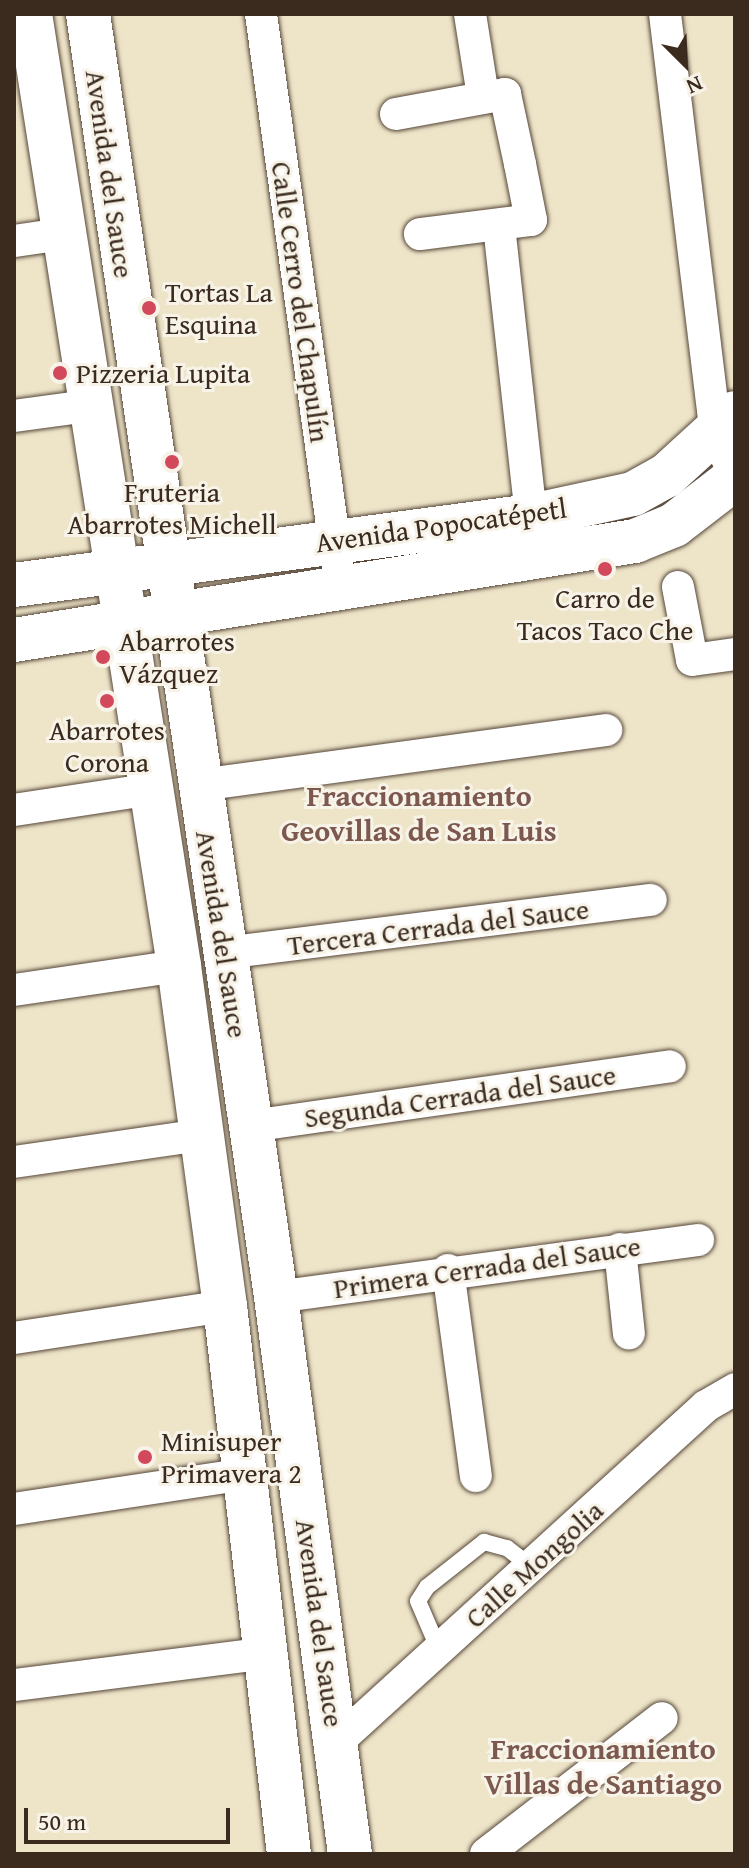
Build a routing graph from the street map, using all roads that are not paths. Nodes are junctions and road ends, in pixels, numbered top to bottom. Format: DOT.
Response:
graph roads {
  1 [pos="30,14"];
  2 [pos="88,14"];
  3 [pos="261,14"];
  4 [pos="470,14"];
  5 [pos="665,14"];
  6 [pos="26,66"];
  7 [pos="494,95"];
  8 [pos="396,114"];
  9 [pos="499,226"];
  10 [pos="62,234"];
  11 [pos="420,234"];
  12 [pos="14,241"];
  13 [pos="87,406"];
  14 [pos="14,416"];
  15 [pos="725,422"];
  16 [pos="735,477"];
  17 [pos="531,516"];
  18 [pos="334,540"];
  19 [pos="171,565"];
  20 [pos="118,571"];
  21 [pos="14,585"];
  22 [pos="678,587"];
  23 [pos="341,590"];
  24 [pos="179,617"];
  25 [pos="126,624"];
  26 [pos="14,640"];
  27 [pos="735,654"];
  28 [pos="606,730"];
  29 [pos="200,785"];
  30 [pos="153,789"];
  31 [pos="14,810"];
  32 [pos="651,900"];
  33 [pos="225,953"];
  34 [pos="179,966"];
  35 [pos="14,990"];
  36 [pos="670,1066"];
  37 [pos="251,1126"];
  38 [pos="201,1135"];
  39 [pos="14,1162"];
  40 [pos="698,1240"];
  41 [pos="620,1249"];
  42 [pos="448,1270"];
  43 [pos="276,1297"];
  44 [pos="225,1306"];
  45 [pos="629,1334"];
  46 [pos="14,1338"];
  47 [pos="735,1389"];
  48 [pos="246,1474"];
  49 [pos="476,1476"];
  50 [pos="14,1509"];
  51 [pos="530,1566"];
  52 [pos="318,1611"];
  53 [pos="265,1636"];
  54 [pos="439,1650"];
  55 [pos="14,1685"];
  56 [pos="662,1718"];
  57 [pos="336,1743"];
  58 [pos="289,1854"];
  59 [pos="350,1854"];
  60 [pos="486,1854"];
  1 -- 6 [label="main road, Avenida del Sauce"];
  2 -- 19 [label="main road, Avenida del Sauce"];
  3 -- 18 [label="street, Calle Cerro del Chapulín"];
  4 -- 7 [label="street"];
  5 -- 15 [label="street"];
  6 -- 10 [label="main road, Avenida del Sauce"];
  7 -- 8 [label="street"];
  7 -- 9 [label="street"];
  9 -- 11 [label="street"];
  9 -- 17 [label="street"];
  10 -- 12 [label="street"];
  10 -- 13 [label="main road, Avenida del Sauce"];
  13 -- 14 [label="street"];
  13 -- 20 [label="main road, Avenida del Sauce"];
  15 -- 16 [label="street"];
  15 -- 17 [label="main road, Avenida Popocatépetl"];
  16 -- 23 [label="main road, Avenida Popocatépetl"];
  17 -- 18 [label="main road, Avenida Popocatépetl"];
  18 -- 19 [label="main road, Avenida Popocatépetl"];
  18 -- 23 [label="street, Calle Cerro del Chapulín"];
  19 -- 20 [label="main road, Avenida Popocatépetl"];
  19 -- 24 [label="main road, Avenida del Sauce"];
  20 -- 21 [label="main road, Avenida Popocatépetl"];
  20 -- 25 [label="main road, Avenida del Sauce"];
  22 -- 27 [label="street"];
  23 -- 24 [label="main road, Avenida Popocatépetl"];
  24 -- 25 [label="main road, Avenida Popocatépetl"];
  24 -- 29 [label="main road, Avenida del Sauce"];
  25 -- 26 [label="main road, Avenida Popocatépetl"];
  25 -- 30 [label="main road, Avenida del Sauce"];
  28 -- 29 [label="street"];
  29 -- 33 [label="main road, Avenida del Sauce"];
  30 -- 31 [label="street"];
  30 -- 34 [label="main road, Avenida del Sauce"];
  32 -- 33 [label="street, Tercera Cerrada del Sauce"];
  33 -- 37 [label="main road, Avenida del Sauce"];
  34 -- 35 [label="street"];
  34 -- 38 [label="main road, Avenida del Sauce"];
  36 -- 37 [label="street, Segunda Cerrada del Sauce"];
  37 -- 43 [label="main road, Avenida del Sauce"];
  38 -- 39 [label="street"];
  38 -- 44 [label="main road, Avenida del Sauce"];
  40 -- 41 [label="street, Primera Cerrada del Sauce"];
  41 -- 42 [label="street, Primera Cerrada del Sauce"];
  41 -- 45 [label="street"];
  42 -- 43 [label="street, Primera Cerrada del Sauce"];
  42 -- 49 [label="street"];
  43 -- 52 [label="main road, Avenida del Sauce"];
  44 -- 46 [label="street"];
  44 -- 48 [label="main road, Avenida del Sauce"];
  47 -- 51 [label="street, Calle Mongolia"];
  48 -- 50 [label="street"];
  48 -- 53 [label="main road, Avenida del Sauce"];
  51 -- 54 [label="street, Calle Mongolia"];
  51 -- 54 [label="lane"];
  52 -- 53 [label="main road"];
  52 -- 57 [label="main road, Avenida del Sauce"];
  53 -- 55 [label="street"];
  53 -- 58 [label="main road, Avenida del Sauce"];
  54 -- 57 [label="street, Calle Mongolia"];
  56 -- 60 [label="street"];
  57 -- 59 [label="main road, Avenida del Sauce"];
}
